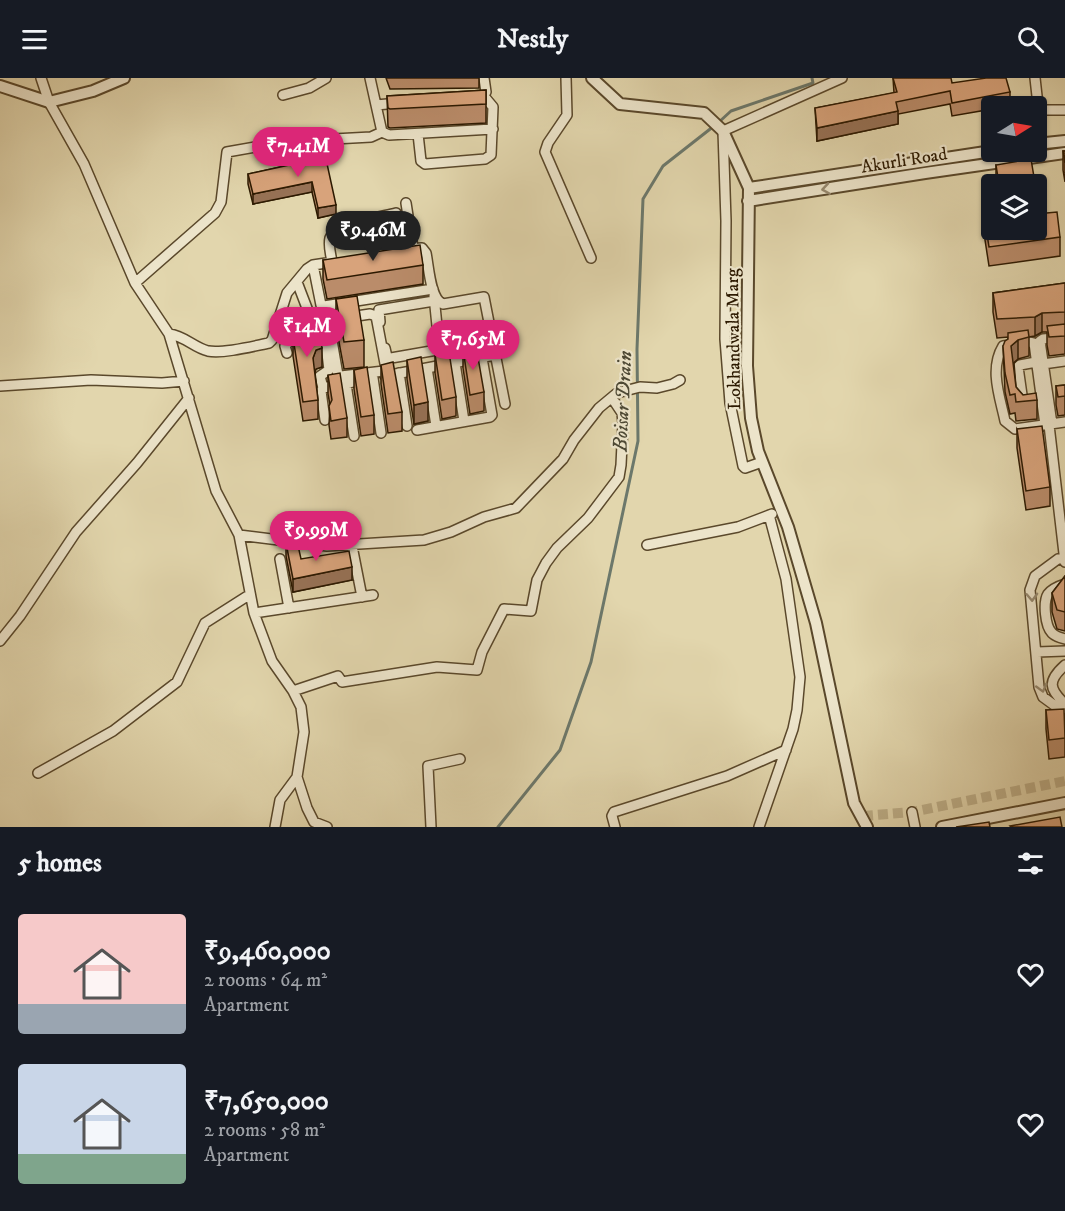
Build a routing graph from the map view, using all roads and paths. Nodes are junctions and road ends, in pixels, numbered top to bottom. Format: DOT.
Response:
graph roads {
  1 [pos="41,78"];
  2 [pos="124,78"];
  3 [pos="326,78"];
  4 [pos="370,78"];
  5 [pos="484,78"];
  6 [pos="566,78"];
  7 [pos="592,78"];
  8 [pos="1035,78"];
  9 [pos="838,79"];
  10 [pos="0,86"];
  11 [pos="283,95"];
  12 [pos="483,95"];
  13 [pos="471,96"];
  14 [pos="49,102"];
  15 [pos="412,102"];
  16 [pos="376,105"];
  17 [pos="1065,110"];
  18 [pos="493,129"];
  19 [pos="722,130"];
  20 [pos="382,132"];
  21 [pos="418,134"];
  22 [pos="307,138"];
  23 [pos="334,139"];
  24 [pos="1065,141"];
  25 [pos="1047,143"];
  26 [pos="1047,150"];
  27 [pos="981,153"];
  28 [pos="1065,153"];
  29 [pos="1050,154"];
  30 [pos="749,188"];
  31 [pos="748,201"];
  32 [pos="406,203"];
  33 [pos="396,213"];
  34 [pos="413,248"];
  35 [pos="401,250"];
  36 [pos="591,258"];
  37 [pos="343,260"];
  38 [pos="332,262"];
  39 [pos="313,265"];
  40 [pos="297,282"];
  41 [pos="135,283"];
  42 [pos="434,295"];
  43 [pos="324,322"];
  44 [pos="169,334"];
  45 [pos="322,335"];
  46 [pos="1065,337"];
  47 [pos="287,353"];
  48 [pos="495,356"];
  49 [pos="482,358"];
  50 [pos="1065,362"];
  51 [pos="454,363"];
  52 [pos="1040,363"];
  53 [pos="427,368"];
  54 [pos="399,374"];
  55 [pos="373,378"];
  56 [pos="680,380"];
  57 [pos="184,381"];
  58 [pos="346,384"];
  59 [pos="0,386"];
  60 [pos="323,388"];
  61 [pos="614,396"];
  62 [pos="189,398"];
  63 [pos="1049,401"];
  64 [pos="505,404"];
  65 [pos="326,420"];
  66 [pos="464,421"];
  67 [pos="1065,423"];
  68 [pos="1049,425"];
  69 [pos="436,426"];
  70 [pos="381,433"];
  71 [pos="354,436"];
  72 [pos="762,462"];
  73 [pos="780,510"];
  74 [pos="769,515"];
  75 [pos="239,535"];
  76 [pos="647,545"];
  77 [pos="352,546"];
  78 [pos="280,559"];
  79 [pos="1065,560"];
  80 [pos="1065,584"];
  81 [pos="249,595"];
  82 [pos="373,595"];
  83 [pos="362,597"];
  84 [pos="289,608"];
  85 [pos="254,614"];
  86 [pos="1065,639"];
  87 [pos="0,640"];
  88 [pos="1065,651"];
  89 [pos="1037,652"];
  90 [pos="1065,665"];
  91 [pos="293,691"];
  92 [pos="1065,704"];
  93 [pos="1065,713"];
  94 [pos="786,750"];
  95 [pos="460,759"];
  96 [pos="38,773"];
  97 [pos="297,777"];
  98 [pos="1065,803"];
  99 [pos="912,812"];
  100 [pos="989,822"];
  101 [pos="275,827"];
  102 [pos="327,827"];
  103 [pos="430,827"];
  104 [pos="615,827"];
  105 [pos="759,827"];
  106 [pos="867,827"];
  107 [pos="915,827"];
  108 [pos="942,827"];
  1 -- 14 [label="street"];
  2 -- 14 [label="street"];
  3 -- 11 [label="street"];
  4 -- 16 [label="street"];
  5 -- 12 [label="street"];
  6 -- 36 [label="street"];
  7 -- 19 [label="street, Lokhandwala Marg"];
  8 -- 17 [label="street"];
  9 -- 19 [label="street"];
  10 -- 14 [label="street"];
  12 -- 13 [label="street"];
  12 -- 18 [label="street"];
  14 -- 41 [label="street"];
  15 -- 16 [label="street"];
  16 -- 20 [label="street"];
  18 -- 21 [label="street"];
  18 -- 21 [label="street"];
  19 -- 30 [label="street, Lokhandwala Marg"];
  19 -- 72 [label="street"];
  20 -- 21 [label="street"];
  20 -- 23 [label="street"];
  22 -- 41 [label="street"];
  24 -- 25 [label="street"];
  26 -- 29 [label="street"];
  27 -- 30 [label="street, Akurli Road"];
  28 -- 29 [label="street, Akurli Road"];
  29 -- 31 [label="street, Akurli Road, one-way"];
  30 -- 31 [label="street, Lokhandwala Marg"];
  31 -- 72 [label="street, Lokhandwala Marg"];
  32 -- 34 [label="street"];
  33 -- 38 [label="street"];
  34 -- 35 [label="street"];
  34 -- 42 [label="street"];
  37 -- 38 [label="street"];
  38 -- 39 [label="street"];
  39 -- 40 [label="street"];
  39 -- 42 [label="street"];
  40 -- 43 [label="street"];
  40 -- 44 [label="street"];
  41 -- 44 [label="street"];
  42 -- 42 [label="street"];
  42 -- 48 [label="street"];
  43 -- 43 [label="street"];
  43 -- 45 [label="street"];
  44 -- 57 [label="street"];
  45 -- 47 [label="street"];
  45 -- 60 [label="street"];
  46 -- 52 [label="street"];
  48 -- 49 [label="street"];
  48 -- 64 [label="street"];
  49 -- 51 [label="street"];
  49 -- 66 [label="street"];
  50 -- 52 [label="street"];
  51 -- 53 [label="street"];
  51 -- 66 [label="street"];
  52 -- 63 [label="street"];
  52 -- 63 [label="street"];
  52 -- 68 [label="street"];
  53 -- 54 [label="street"];
  53 -- 69 [label="street"];
  54 -- 55 [label="street"];
  54 -- 69 [label="street"];
  55 -- 58 [label="street"];
  55 -- 70 [label="street"];
  56 -- 61 [label="street"];
  57 -- 59 [label="street"];
  57 -- 62 [label="street"];
  58 -- 60 [label="street"];
  58 -- 71 [label="street"];
  60 -- 65 [label="street"];
  61 -- 77 [label="street"];
  61 -- 91 [label="street"];
  62 -- 75 [label="street"];
  62 -- 87 [label="street"];
  63 -- 68 [label="street"];
  66 -- 69 [label="street"];
  67 -- 68 [label="street"];
  68 -- 79 [label="street"];
  72 -- 73 [label="street, Lokhandwala Marg"];
  73 -- 74 [label="street"];
  73 -- 106 [label="street, Lokhandwala Marg"];
  74 -- 76 [label="street"];
  74 -- 94 [label="street"];
  75 -- 77 [label="street"];
  75 -- 81 [label="street"];
  77 -- 83 [label="street"];
  78 -- 84 [label="street"];
  79 -- 89 [label="street, one-way"];
  80 -- 86 [label="street"];
  81 -- 85 [label="street"];
  81 -- 96 [label="street"];
  82 -- 83 [label="street"];
  83 -- 84 [label="street"];
  84 -- 85 [label="street"];
  85 -- 91 [label="street"];
  88 -- 89 [label="street"];
  89 -- 93 [label="street, one-way"];
  90 -- 92 [label="street"];
  91 -- 97 [label="street"];
  94 -- 104 [label="street"];
  94 -- 105 [label="street"];
  95 -- 103 [label="street"];
  97 -- 101 [label="street"];
  97 -- 102 [label="street"];
  98 -- 100 [label="street"];
  99 -- 107 [label="street"];
  100 -- 108 [label="street"];
}
